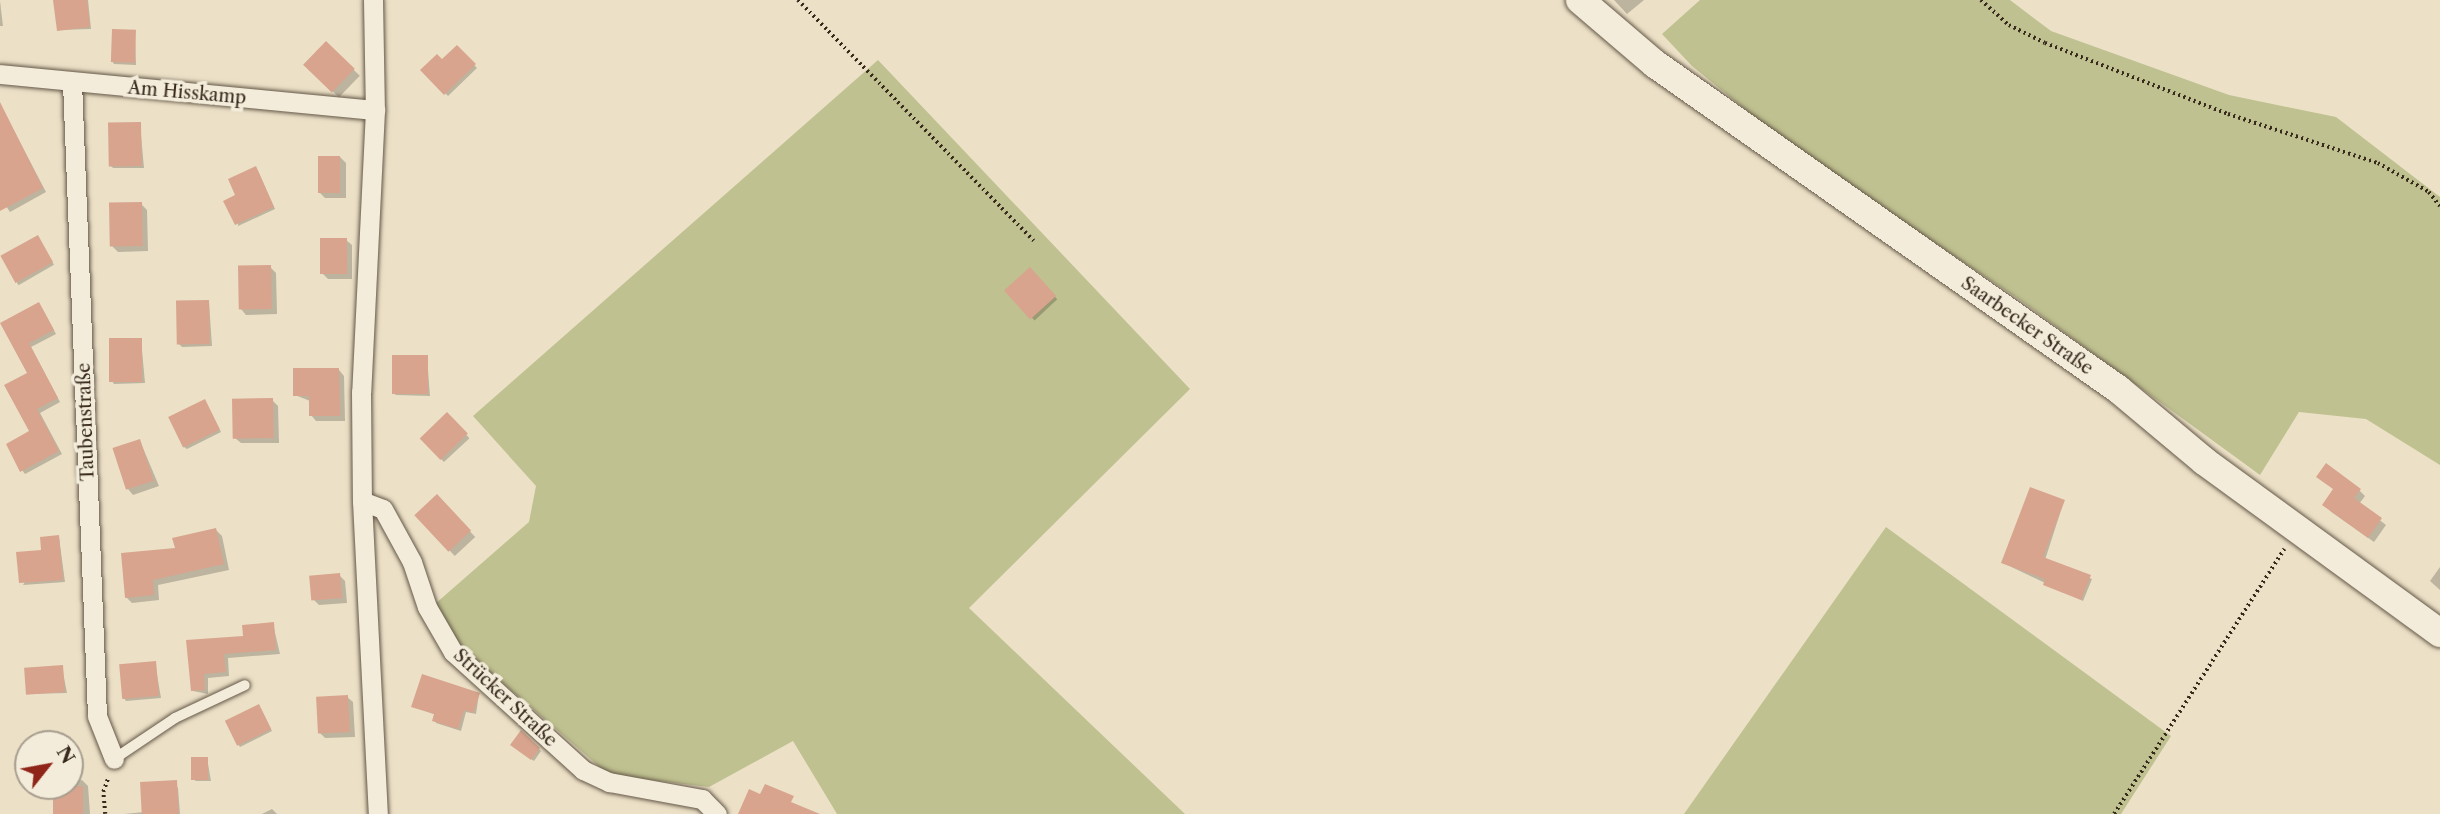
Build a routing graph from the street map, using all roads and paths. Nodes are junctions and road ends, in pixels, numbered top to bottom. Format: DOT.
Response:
graph roads {
  1 [pos="373,0"];
  2 [pos="798,0"];
  3 [pos="1580,0"];
  4 [pos="1982,0"];
  5 [pos="0,74"];
  6 [pos="72,82"];
  7 [pos="375,110"];
  8 [pos="2440,205"];
  9 [pos="1034,241"];
  10 [pos="362,501"];
  11 [pos="2297,530"];
  12 [pos="2440,633"];
  13 [pos="245,685"];
  14 [pos="114,759"];
  15 [pos="106,814"];
  16 [pos="379,814"];
  17 [pos="718,814"];
  18 [pos="2114,814"];
  1 -- 7 [label="street"];
  2 -- 9 [label="path"];
  3 -- 11 [label="main road, Saarbecker Straße"];
  4 -- 8 [label="path"];
  5 -- 6 [label="street, Am Hisskamp"];
  6 -- 7 [label="street, Am Hisskamp"];
  6 -- 14 [label="street, Taubenstraße"];
  7 -- 10 [label="street"];
  10 -- 16 [label="street"];
  10 -- 17 [label="street, Strücker Straße"];
  11 -- 12 [label="main road, Saarbecker Straße"];
  11 -- 18 [label="path"];
  13 -- 14 [label="lane"];
  14 -- 15 [label="path"];
}
